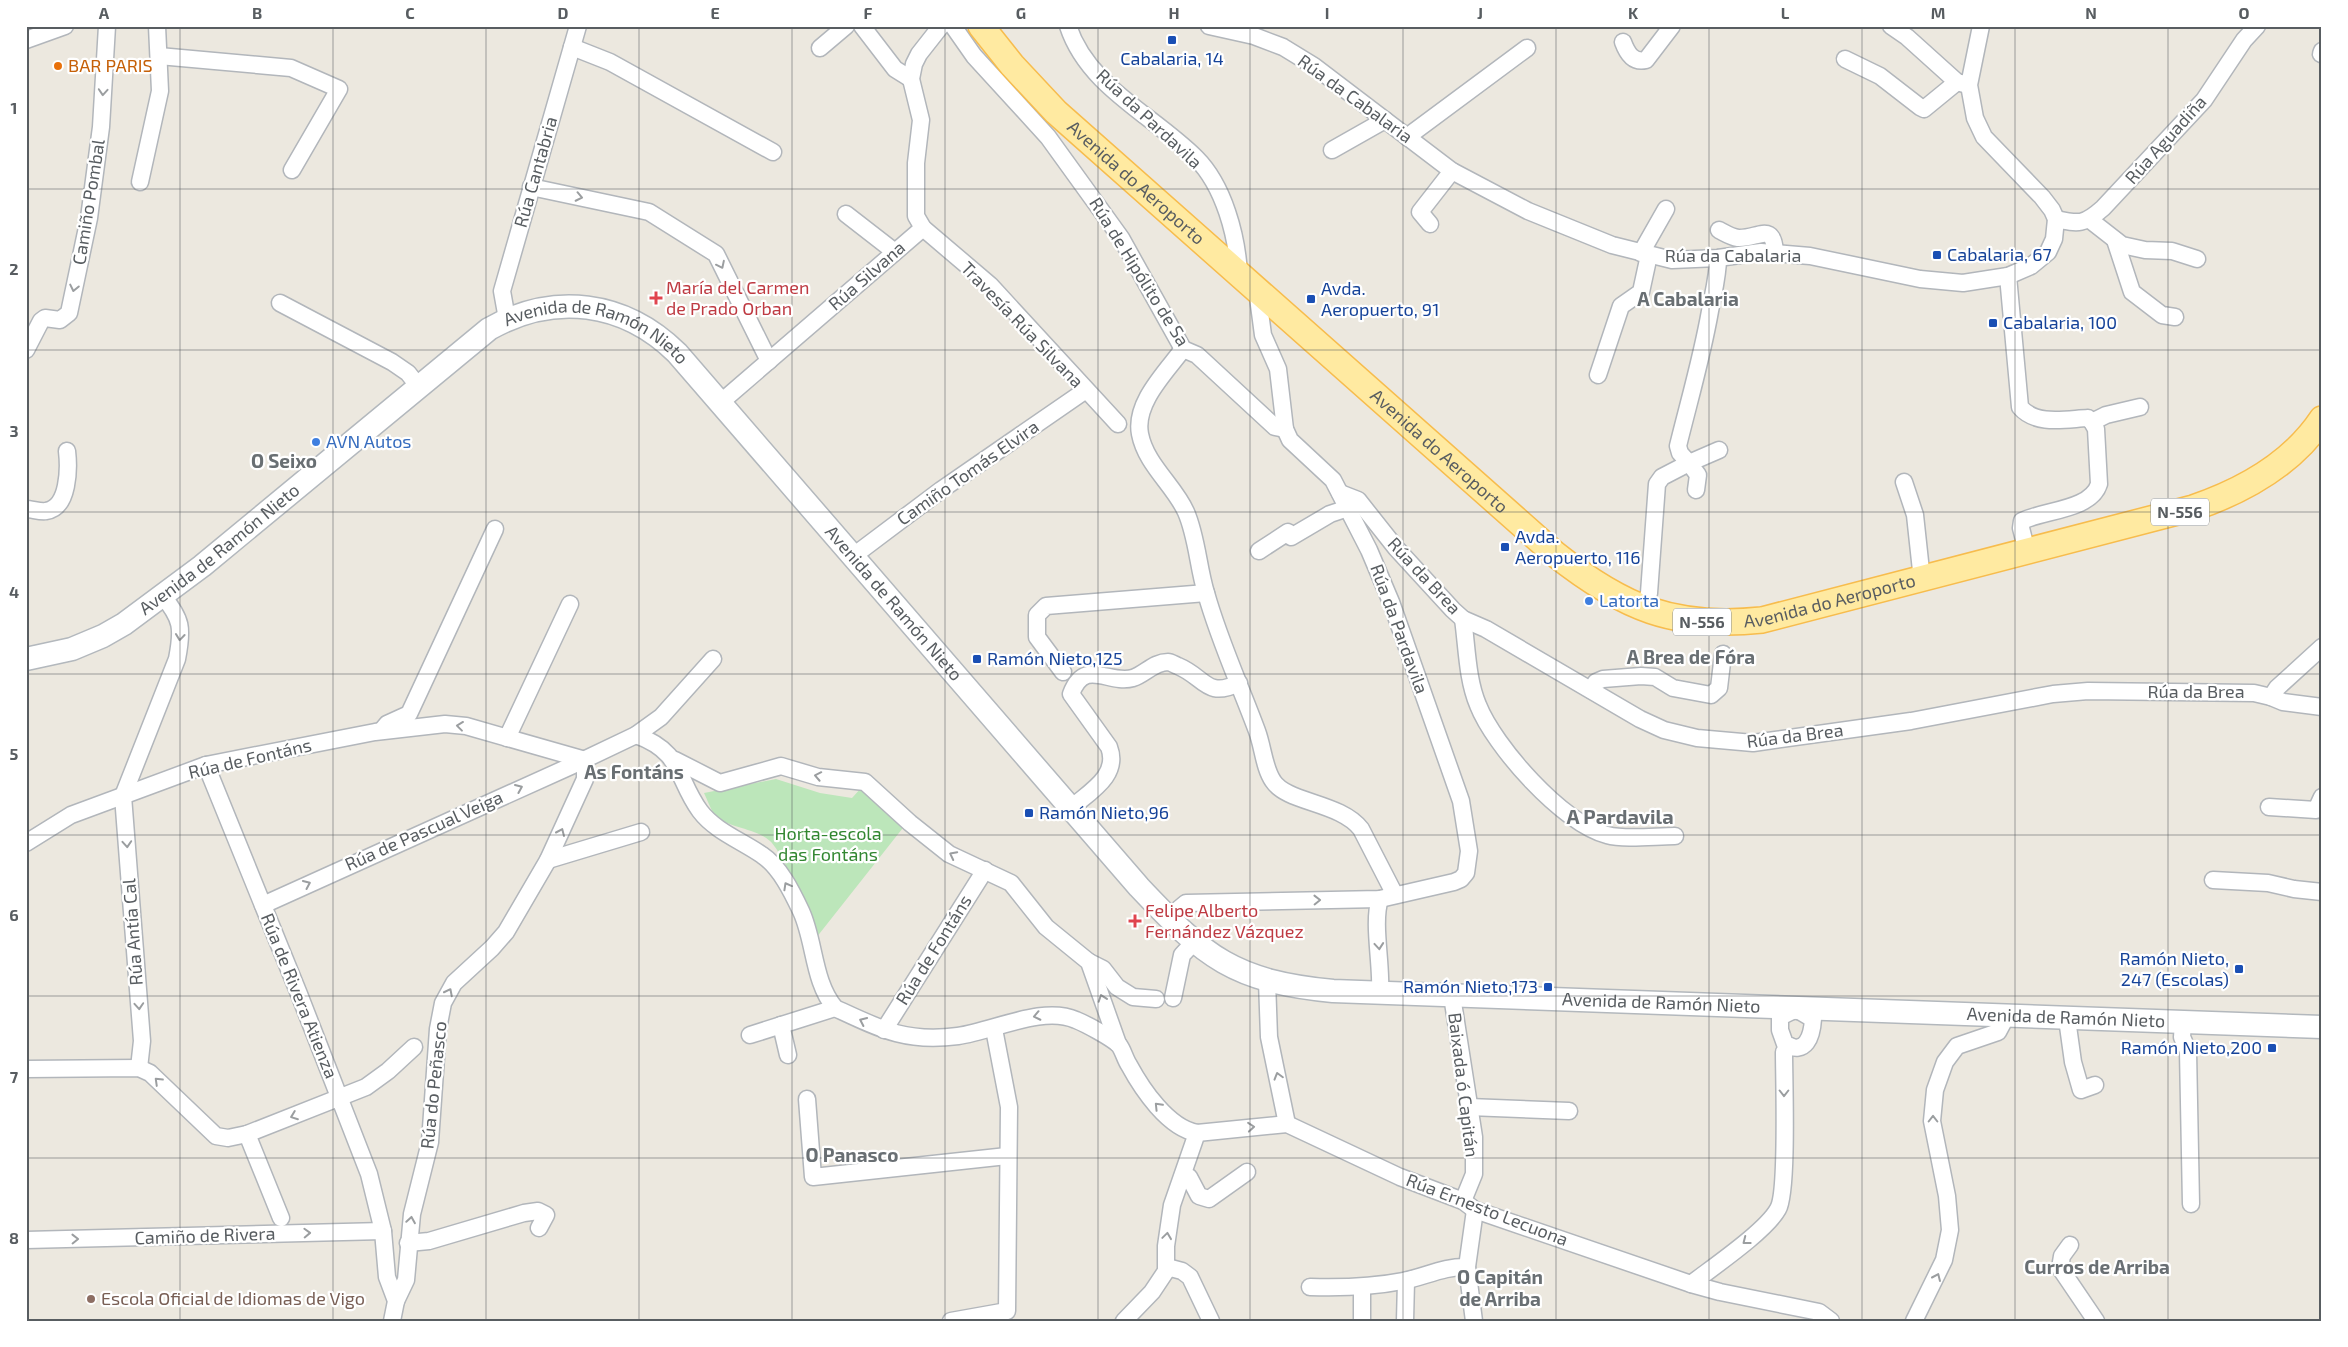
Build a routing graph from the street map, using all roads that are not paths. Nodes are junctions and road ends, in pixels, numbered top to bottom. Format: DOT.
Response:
graph roads {
  1 [pos="65,26"];
  2 [pos="107,26"];
  3 [pos="157,26"];
  4 [pos="578,26"];
  5 [pos="846,26"];
  6 [pos="862,26"];
  7 [pos="941,26"];
  8 [pos="953,26"];
  9 [pos="981,26"];
  10 [pos="1068,26"];
  11 [pos="1209,26"];
  12 [pos="1672,26"];
  13 [pos="1891,26"];
  14 [pos="1981,26"];
  15 [pos="2257,26"];
  16 [pos="2241,33"];
  17 [pos="26,40"];
  18 [pos="1623,42"];
  19 [pos="572,47"];
  20 [pos="820,48"];
  21 [pos="1527,48"];
  22 [pos="159,56"];
  23 [pos="1845,59"];
  24 [pos="911,79"];
  25 [pos="1963,84"];
  26 [pos="1385,120"];
  27 [pos="1407,137"];
  28 [pos="1332,150"];
  29 [pos="773,152"];
  30 [pos="292,170"];
  31 [pos="1452,171"];
  32 [pos="140,182"];
  33 [pos="531,187"];
  34 [pos="1666,209"];
  35 [pos="846,214"];
  36 [pos="2056,219"];
  37 [pos="2090,220"];
  38 [pos="1430,224"];
  39 [pos="923,228"];
  40 [pos="1719,230"];
  41 [pos="2115,240"];
  42 [pos="895,252"];
  43 [pos="1775,253"];
  44 [pos="1645,254"];
  45 [pos="1718,258"];
  46 [pos="2197,259"];
  47 [pos="2008,276"];
  48 [pos="1248,282"];
  49 [pos="280,303"];
  50 [pos="2174,317"];
  51 [pos="507,319"];
  52 [pos="1183,349"];
  53 [pos="26,350"];
  54 [pos="769,361"];
  55 [pos="1598,375"];
  56 [pos="419,387"];
  57 [pos="1086,390"];
  58 [pos="720,403"];
  59 [pos="2140,407"];
  60 [pos="2322,419"];
  61 [pos="2092,422"];
  62 [pos="1118,424"];
  63 [pos="1285,429"];
  64 [pos="1719,450"];
  65 [pos="66,451"];
  66 [pos="1689,463"];
  67 [pos="1904,482"];
  68 [pos="1696,490"];
  69 [pos="1344,500"];
  70 [pos="26,509"];
  71 [pos="495,529"];
  72 [pos="1258,552"];
  73 [pos="2027,552"];
  74 [pos="852,557"];
  75 [pos="1922,580"];
  76 [pos="1206,593"];
  77 [pos="162,595"];
  78 [pos="570,604"];
  79 [pos="1644,609"];
  80 [pos="1464,619"];
  81 [pos="2322,647"];
  82 [pos="1723,654"];
  83 [pos="26,659"];
  84 [pos="713,659"];
  85 [pos="1063,672"];
  86 [pos="1239,683"];
  87 [pos="1591,690"];
  88 [pos="2271,697"];
  89 [pos="2322,707"];
  90 [pos="380,732"];
  91 [pos="636,735"];
  92 [pos="507,738"];
  93 [pos="585,760"];
  94 [pos="675,760"];
  95 [pos="206,765"];
  96 [pos="123,796"];
  97 [pos="2322,797"];
  98 [pos="2269,807"];
  99 [pos="1070,809"];
  100 [pos="641,832"];
  101 [pos="1675,836"];
  102 [pos="26,843"];
  103 [pos="548,860"];
  104 [pos="985,870"];
  105 [pos="2213,880"];
  106 [pos="2322,892"];
  107 [pos="1388,897"];
  108 [pos="263,905"];
  109 [pos="1168,918"];
  110 [pos="1194,942"];
  111 [pos="1090,962"];
  112 [pos="1267,981"];
  113 [pos="1380,993"];
  114 [pos="1452,996"];
  115 [pos="1173,998"];
  116 [pos="1156,999"];
  117 [pos="835,1008"];
  118 [pos="1796,1013"];
  119 [pos="2006,1017"];
  120 [pos="2067,1019"];
  121 [pos="2183,1023"];
  122 [pos="781,1025"];
  123 [pos="2322,1028"];
  124 [pos="994,1029"];
  125 [pos="884,1030"];
  126 [pos="750,1035"];
  127 [pos="1118,1044"];
  128 [pos="1790,1046"];
  129 [pos="414,1048"];
  130 [pos="788,1055"];
  131 [pos="139,1068"];
  132 [pos="26,1069"];
  133 [pos="2095,1085"];
  134 [pos="340,1099"];
  135 [pos="807,1100"];
  136 [pos="1469,1107"];
  137 [pos="1569,1111"];
  138 [pos="1287,1124"];
  139 [pos="1197,1133"];
  140 [pos="247,1134"];
  141 [pos="1007,1156"];
  142 [pos="1247,1172"];
  143 [pos="1183,1175"];
  144 [pos="2191,1204"];
  145 [pos="1469,1205"];
  146 [pos="280,1218"];
  147 [pos="539,1228"];
  148 [pos="383,1231"];
  149 [pos="26,1240"];
  150 [pos="408,1242"];
  151 [pos="2070,1245"];
  152 [pos="1167,1267"];
  153 [pos="1467,1267"];
  154 [pos="1406,1281"];
  155 [pos="1691,1284"];
  156 [pos="1362,1286"];
  157 [pos="1310,1287"];
  158 [pos="396,1301"];
  159 [pos="392,1321"];
  160 [pos="951,1321"];
  161 [pos="1124,1321"];
  162 [pos="1211,1321"];
  163 [pos="1362,1321"];
  164 [pos="1405,1321"];
  165 [pos="1474,1321"];
  166 [pos="1831,1321"];
  167 [pos="1914,1321"];
  168 [pos="2096,1321"];
  1 -- 17 [label="street"];
  2 -- 53 [label="street, Camiño Pombal, one-way"];
  3 -- 22 [label="street"];
  4 -- 19 [label="street, Rúa Cantabria"];
  5 -- 20 [label="street"];
  6 -- 24 [label="street"];
  7 -- 24 [label="street"];
  8 -- 52 [label="street, Rúa de Hipólito de Sa"];
  9 -- 48 [label="main road, Avenida do Aeroporto / N-556"];
  10 -- 48 [label="street, Rúa da Pardavila"];
  11 -- 26 [label="street, Rúa da Cabalaria"];
  12 -- 18 [label="street"];
  13 -- 25 [label="street"];
  14 -- 25 [label="street"];
  15 -- 16 [label="street, Rúa Aguadiña"];
  16 -- 37 [label="street, Rúa Aguadiña"];
  19 -- 29 [label="street"];
  19 -- 33 [label="street, Rúa Cantabria"];
  21 -- 27 [label="street"];
  22 -- 30 [label="street"];
  22 -- 32 [label="street"];
  23 -- 25 [label="street"];
  24 -- 39 [label="street"];
  25 -- 36 [label="street"];
  26 -- 27 [label="street, Rúa da Cabalaria"];
  26 -- 28 [label="street"];
  27 -- 31 [label="street, Rúa da Cabalaria"];
  31 -- 38 [label="street"];
  31 -- 44 [label="street, Rúa da Cabalaria"];
  33 -- 51 [label="street, Rúa Cantabria"];
  33 -- 54 [label="street, one-way"];
  34 -- 44 [label="street"];
  35 -- 42 [label="street"];
  36 -- 37 [label="street"];
  36 -- 47 [label="street, Rúa da Cabalaria"];
  37 -- 41 [label="street"];
  39 -- 42 [label="street, Rúa Silvana"];
  39 -- 57 [label="street, Travesía Rúa Silvana"];
  40 -- 43 [label="street"];
  41 -- 46 [label="street"];
  41 -- 50 [label="street"];
  42 -- 54 [label="street, Rúa Silvana"];
  43 -- 45 [label="street, Rúa da Cabalaria"];
  43 -- 47 [label="street, Rúa da Cabalaria"];
  44 -- 45 [label="street, Rúa da Cabalaria"];
  44 -- 55 [label="street"];
  45 -- 66 [label="street"];
  47 -- 61 [label="street"];
  48 -- 63 [label="street, Rúa da Pardavila"];
  48 -- 79 [label="main road, Avenida do Aeroporto / N-556"];
  49 -- 56 [label="street"];
  51 -- 56 [label="main road, Avenida de Ramón Nieto"];
  51 -- 58 [label="main road, Avenida de Ramón Nieto"];
  52 -- 63 [label="street, Rúa de Hipólito de Sa"];
  52 -- 76 [label="street"];
  54 -- 58 [label="street, Rúa Silvana"];
  56 -- 77 [label="main road, Avenida de Ramón Nieto"];
  57 -- 62 [label="street, Travesía Rúa Silvana"];
  57 -- 74 [label="street, Camiño Tomás Elvira"];
  58 -- 74 [label="main road, Avenida de Ramón Nieto"];
  59 -- 61 [label="street"];
  60 -- 73 [label="main road, Avenida do Aeroporto / N-556"];
  61 -- 73 [label="street"];
  63 -- 69 [label="street, Rúa da Pardavila"];
  64 -- 66 [label="street"];
  65 -- 70 [label="street"];
  66 -- 68 [label="street"];
  66 -- 79 [label="street"];
  67 -- 75 [label="street"];
  69 -- 72 [label="street"];
  69 -- 80 [label="street, Rúa da Brea"];
  69 -- 107 [label="street, Rúa da Pardavila"];
  71 -- 90 [label="street, Rúa de Fontáns"];
  73 -- 75 [label="main road, Avenida do Aeroporto / N-556"];
  74 -- 99 [label="main road, Avenida de Ramón Nieto"];
  75 -- 79 [label="main road, Avenida do Aeroporto / N-556"];
  76 -- 85 [label="street"];
  76 -- 86 [label="street"];
  77 -- 83 [label="main road, Avenida de Ramón Nieto"];
  77 -- 96 [label="street, one-way"];
  78 -- 92 [label="street"];
  80 -- 87 [label="street, Rúa da Brea"];
  80 -- 101 [label="street"];
  81 -- 88 [label="street, Rúa da Brea"];
  82 -- 87 [label="street"];
  84 -- 91 [label="street"];
  86 -- 99 [label="street"];
  86 -- 107 [label="street"];
  87 -- 88 [label="street, Rúa da Brea"];
  88 -- 89 [label="street, Rúa da Brea"];
  92 -- 90 [label="street, Rúa de Fontáns, one-way"];
  90 -- 95 [label="street, Rúa de Fontáns"];
  91 -- 93 [label="street"];
  91 -- 94 [label="street"];
  92 -- 93 [label="street, Rúa de Fontáns"];
  103 -- 93 [label="street, Rúa do Peñasco, one-way"];
  108 -- 93 [label="street, Rúa de Pascual Veiga, one-way"];
  104 -- 94 [label="street, one-way"];
  117 -- 94 [label="street, one-way"];
  95 -- 96 [label="street, Rúa de Fontáns"];
  95 -- 108 [label="street, Rúa de Rivera Atienza"];
  96 -- 102 [label="street, Rúa de Fontáns"];
  96 -- 131 [label="street, Rúa Antía Cal, one-way"];
  97 -- 98 [label="street"];
  99 -- 109 [label="main road, Avenida de Ramón Nieto"];
  100 -- 103 [label="street"];
  150 -- 103 [label="street, Rúa do Peñasco, one-way"];
  104 -- 111 [label="street"];
  104 -- 125 [label="street, Rúa de Fontáns"];
  105 -- 106 [label="street"];
  109 -- 107 [label="street, Rúa da Pardavila, one-way"];
  107 -- 113 [label="street, one-way"];
  108 -- 134 [label="street, Rúa de Rivera Atienza"];
  109 -- 110 [label="main road, Avenida de Ramón Nieto"];
  110 -- 112 [label="main road, Avenida de Ramón Nieto"];
  110 -- 115 [label="street"];
  111 -- 116 [label="street"];
  127 -- 111 [label="street, one-way"];
  112 -- 113 [label="main road, Avenida de Ramón Nieto"];
  138 -- 112 [label="street, one-way"];
  113 -- 114 [label="main road, Avenida de Ramón Nieto"];
  114 -- 118 [label="main road, Avenida de Ramón Nieto"];
  114 -- 136 [label="street, Baixada ó Capitán"];
  117 -- 122 [label="street"];
  125 -- 117 [label="street, one-way"];
  118 -- 119 [label="main road, Avenida de Ramón Nieto"];
  118 -- 128 [label="street"];
  118 -- 128 [label="street"];
  119 -- 120 [label="main road, Avenida de Ramón Nieto"];
  167 -- 119 [label="street, one-way"];
  120 -- 121 [label="main road, Avenida de Ramón Nieto"];
  120 -- 133 [label="street"];
  121 -- 123 [label="main road, Avenida de Ramón Nieto"];
  121 -- 144 [label="street"];
  122 -- 126 [label="street"];
  122 -- 130 [label="street"];
  124 -- 125 [label="street"];
  127 -- 124 [label="street, one-way"];
  124 -- 141 [label="street"];
  139 -- 127 [label="street, one-way"];
  128 -- 155 [label="street, one-way"];
  129 -- 134 [label="street"];
  131 -- 132 [label="street"];
  140 -- 131 [label="street, one-way"];
  134 -- 140 [label="street, one-way"];
  134 -- 148 [label="street, Rúa de Rivera Atienza"];
  135 -- 141 [label="street"];
  136 -- 137 [label="street"];
  136 -- 145 [label="street, Baixada ó Capitán"];
  139 -- 138 [label="street, one-way"];
  138 -- 145 [label="street, Rúa Ernesto Lecuona"];
  139 -- 143 [label="street"];
  140 -- 146 [label="street"];
  141 -- 160 [label="street"];
  142 -- 143 [label="street"];
  152 -- 143 [label="street, one-way"];
  145 -- 153 [label="street, Baixada ó Capitán"];
  145 -- 155 [label="street, Rúa Ernesto Lecuona"];
  147 -- 150 [label="street"];
  149 -- 148 [label="street, Camiño de Rivera, one-way"];
  148 -- 158 [label="street, Rúa de Rivera Atienza"];
  150 -- 158 [label="street, Rúa do Peñasco"];
  151 -- 168 [label="street"];
  152 -- 161 [label="street"];
  152 -- 162 [label="street"];
  153 -- 154 [label="street"];
  153 -- 165 [label="street, Baixada ó Capitán"];
  154 -- 156 [label="street"];
  154 -- 164 [label="street"];
  155 -- 166 [label="street, Rúa Ernesto Lecuona"];
  156 -- 157 [label="street"];
  156 -- 163 [label="street"];
  158 -- 159 [label="street, Rúa do Peñasco"];
}
